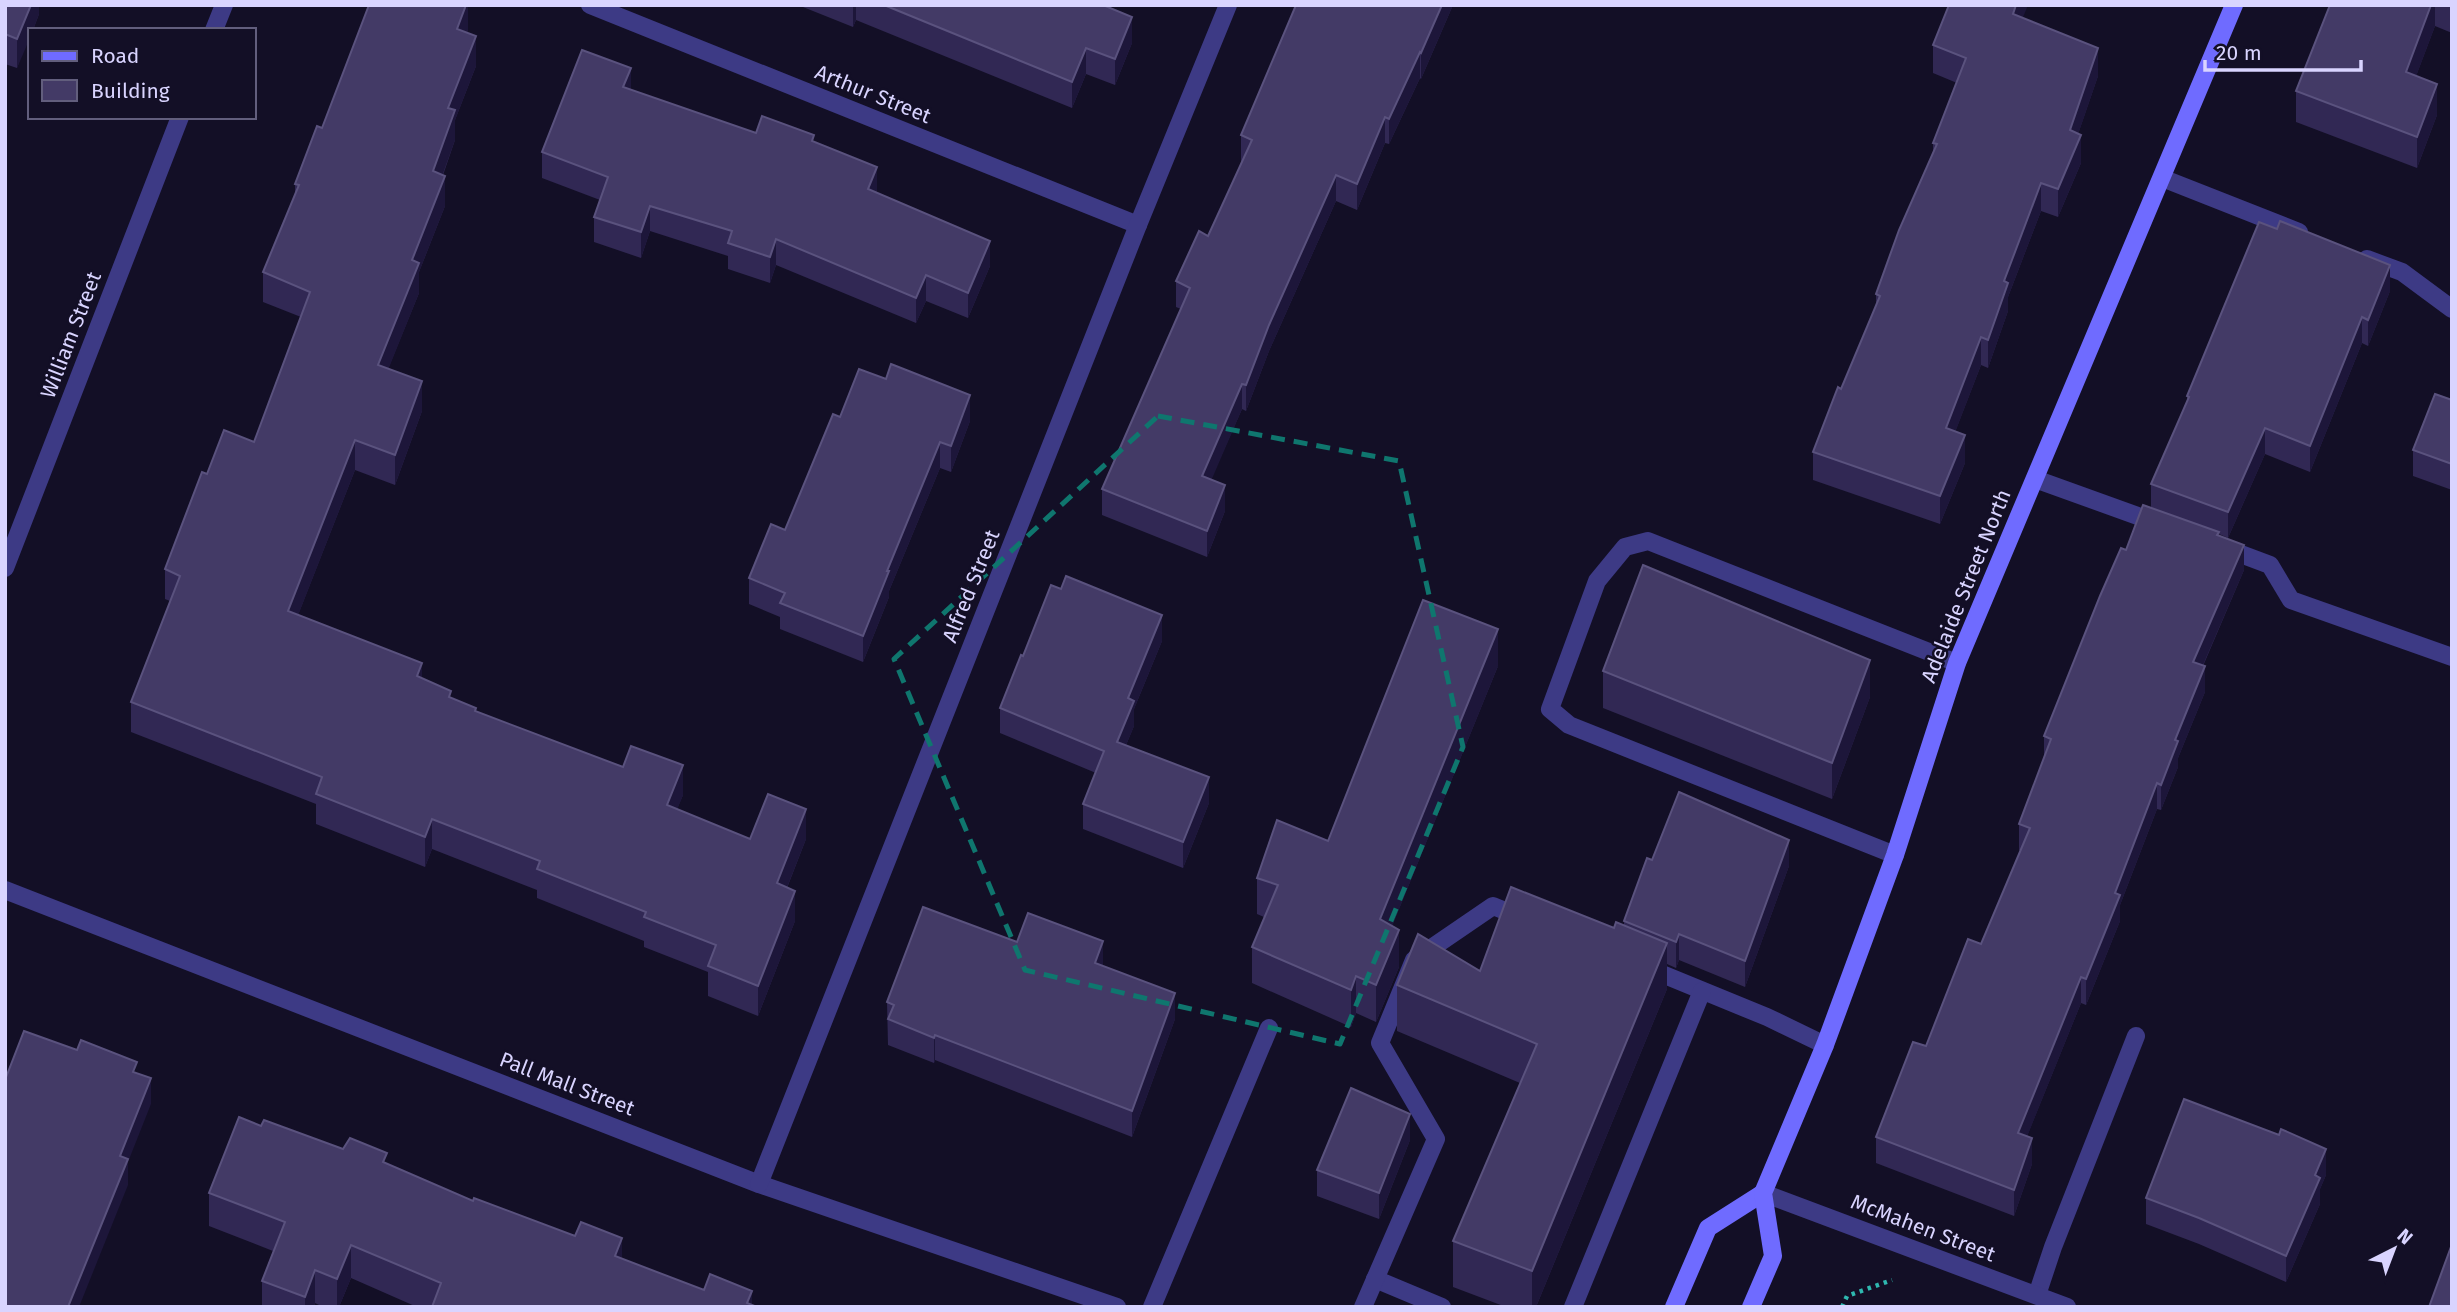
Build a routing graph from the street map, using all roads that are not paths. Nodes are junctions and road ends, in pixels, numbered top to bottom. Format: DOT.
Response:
graph roads {
  1 [pos="224,5"];
  2 [pos="590,5"];
  3 [pos="1228,5"];
  4 [pos="2234,5"];
  5 [pos="215,28"];
  6 [pos="179,119"];
  7 [pos="2162,178"];
  8 [pos="1138,225"];
  9 [pos="2312,237"];
  10 [pos="2351,252"];
  11 [pos="2452,309"];
  12 [pos="2035,479"];
  13 [pos="2181,532"];
  14 [pos="2206,541"];
  15 [pos="5,568"];
  16 [pos="2452,657"];
  17 [pos="1957,663"];
  18 [pos="1895,855"];
  19 [pos="5,890"];
  20 [pos="1542,926"];
  21 [pos="1629,961"];
  22 [pos="1702,990"];
  23 [pos="1269,1028"];
  24 [pos="2136,1036"];
  25 [pos="1825,1045"];
  26 [pos="759,1184"];
  27 [pos="1763,1192"];
  28 [pos="1375,1279"];
  29 [pos="2037,1295"];
  30 [pos="1117,1307"];
  31 [pos="1152,1307"];
  32 [pos="1363,1307"];
  33 [pos="1442,1307"];
  34 [pos="1573,1307"];
  35 [pos="1674,1307"];
  36 [pos="1751,1307"];
  37 [pos="2067,1307"];
  1 -- 5 [label="street"];
  2 -- 8 [label="street, Arthur Street"];
  3 -- 8 [label="street, Alfred Street"];
  4 -- 7 [label="main road, Adelaide Street North"];
  6 -- 15 [label="street, William Street"];
  7 -- 9 [label="street"];
  7 -- 12 [label="main road, Adelaide Street North"];
  8 -- 26 [label="street, Alfred Street"];
  10 -- 11 [label="street"];
  12 -- 13 [label="street"];
  12 -- 17 [label="main road, Adelaide Street North"];
  14 -- 16 [label="street"];
  17 -- 18 [label="main road, Adelaide Street North"];
  17 -- 18 [label="street"];
  18 -- 25 [label="main road, Adelaide Street North"];
  19 -- 26 [label="street, Pall Mall Street"];
  20 -- 28 [label="street"];
  21 -- 22 [label="street"];
  22 -- 25 [label="street"];
  22 -- 34 [label="street"];
  23 -- 31 [label="street"];
  24 -- 29 [label="street"];
  25 -- 27 [label="main road, Adelaide Street North"];
  26 -- 30 [label="street, Pall Mall Street"];
  27 -- 29 [label="street, McMahen Street"];
  27 -- 35 [label="main road"];
  27 -- 36 [label="main road"];
  28 -- 32 [label="street"];
  28 -- 33 [label="street"];
  29 -- 37 [label="street, McMahen Street"];
}
